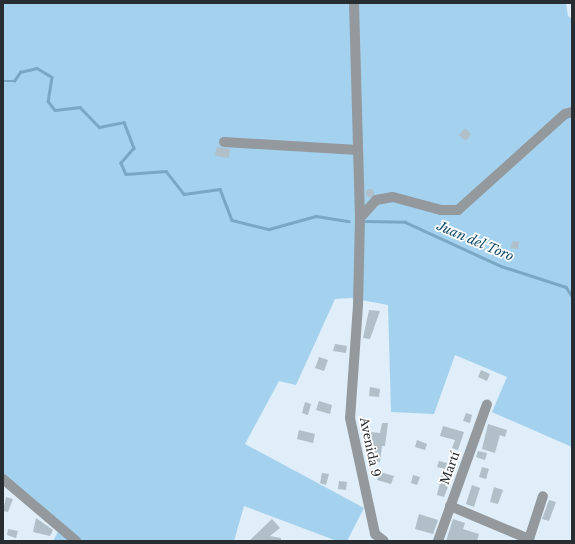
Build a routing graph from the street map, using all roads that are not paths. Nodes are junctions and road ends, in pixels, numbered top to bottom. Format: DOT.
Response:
graph roads {
  1 [pos="354,3"];
  2 [pos="572,112"];
  3 [pos="224,142"];
  4 [pos="358,150"];
  5 [pos="360,218"];
  6 [pos="487,404"];
  7 [pos="3,478"];
  8 [pos="543,496"];
  9 [pos="450,506"];
  10 [pos="76,541"];
  11 [pos="384,541"];
  12 [pos="438,541"];
  1 -- 4 [label="street, Avenida 9"];
  2 -- 5 [label="street"];
  3 -- 4 [label="street"];
  4 -- 5 [label="street, Avenida 9"];
  5 -- 11 [label="street, Avenida 9"];
  6 -- 9 [label="street, Martí"];
  7 -- 10 [label="street"];
  8 -- 9 [label="street"];
  9 -- 12 [label="street, Martí"];
}
